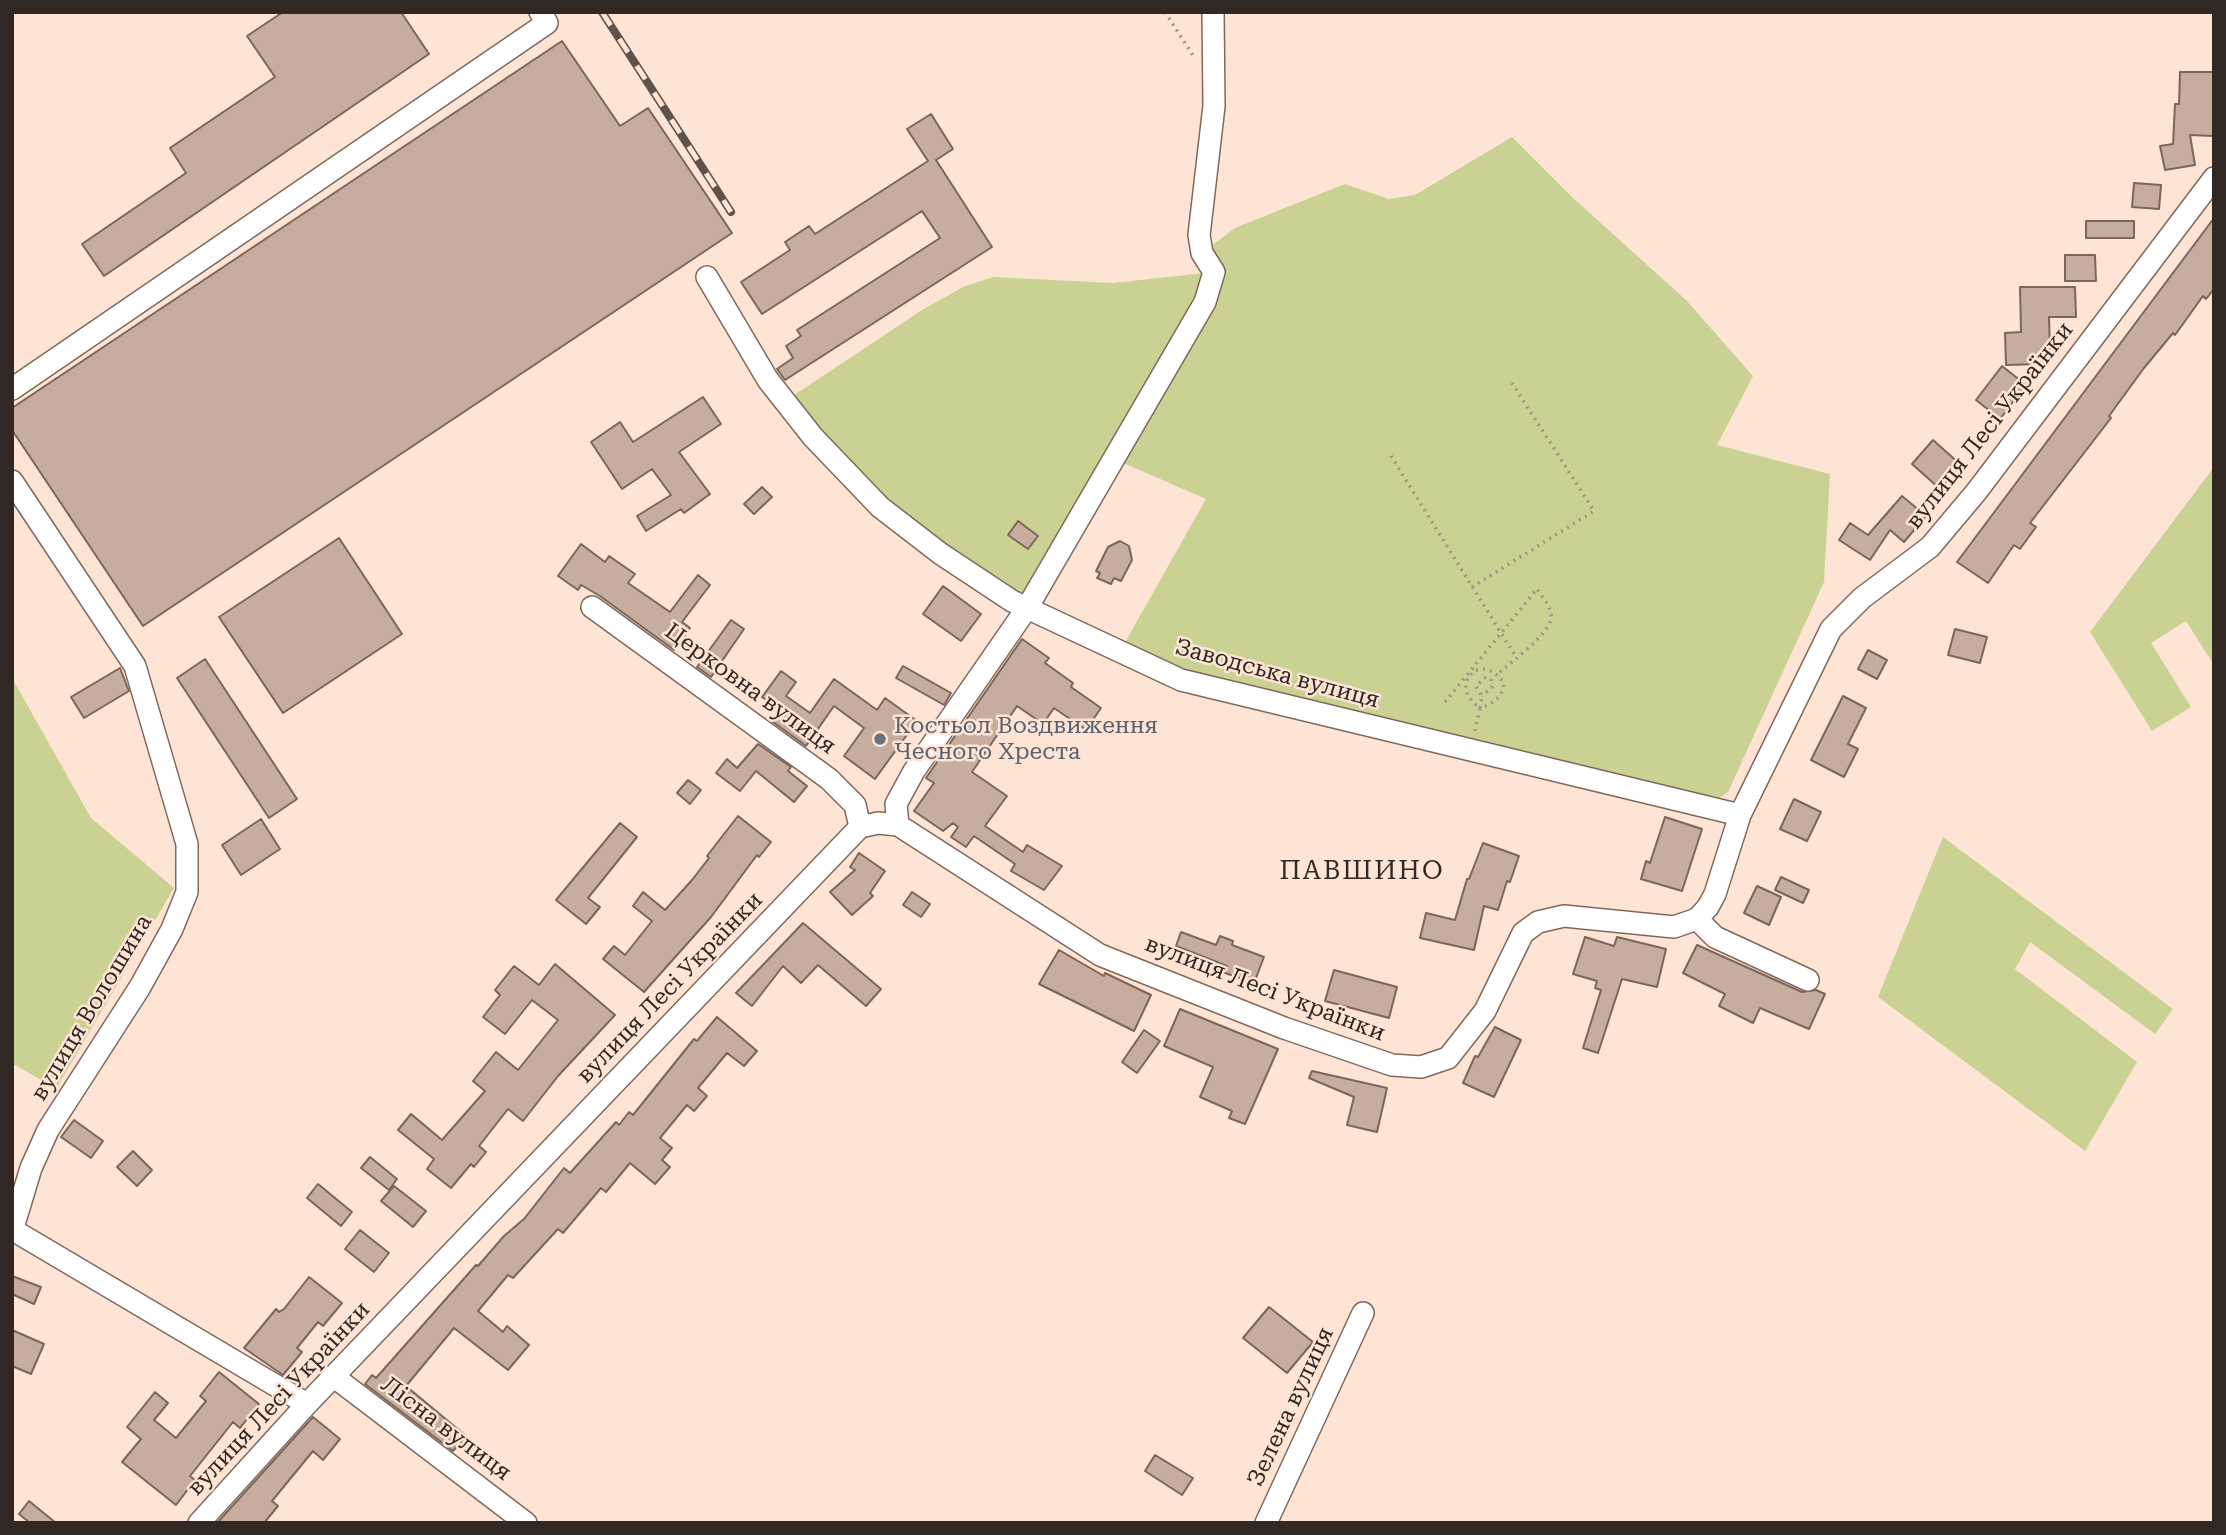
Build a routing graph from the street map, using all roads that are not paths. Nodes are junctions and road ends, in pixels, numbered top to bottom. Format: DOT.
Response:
graph roads {
  1 [pos="540,12"];
  2 [pos="1213,12"];
  3 [pos="2214,178"];
  4 [pos="707,277"];
  5 [pos="12,389"];
  6 [pos="12,481"];
  7 [pos="592,607"];
  8 [pos="1027,608"];
  9 [pos="1740,815"];
  10 [pos="898,825"];
  11 [pos="860,827"];
  12 [pos="1697,919"];
  13 [pos="1808,980"];
  14 [pos="12,1231"];
  15 [pos="1363,1313"];
  16 [pos="333,1376"];
  17 [pos="307,1404"];
  18 [pos="199,1523"];
  19 [pos="526,1523"];
  20 [pos="1266,1523"];
  1 -- 5 [label="street"];
  2 -- 8 [label="street"];
  3 -- 9 [label="street, вулиця Лесі Українки"];
  4 -- 8 [label="street, Заводська вулиця"];
  6 -- 14 [label="street, вулиця Волошина"];
  7 -- 11 [label="street, Церковна вулиця"];
  8 -- 9 [label="street, Заводська вулиця"];
  8 -- 10 [label="street"];
  9 -- 12 [label="street, вулиця Лесі Українки"];
  10 -- 11 [label="street"];
  10 -- 12 [label="street, вулиця Лесі Українки"];
  11 -- 16 [label="street, вулиця Лесі Українки"];
  12 -- 13 [label="street"];
  14 -- 17 [label="street"];
  15 -- 20 [label="street, Зелена вулиця"];
  16 -- 17 [label="street, вулиця Лесі Українки"];
  16 -- 19 [label="street, Лісна вулиця"];
  17 -- 18 [label="street, вулиця Лесі Українки"];
}
